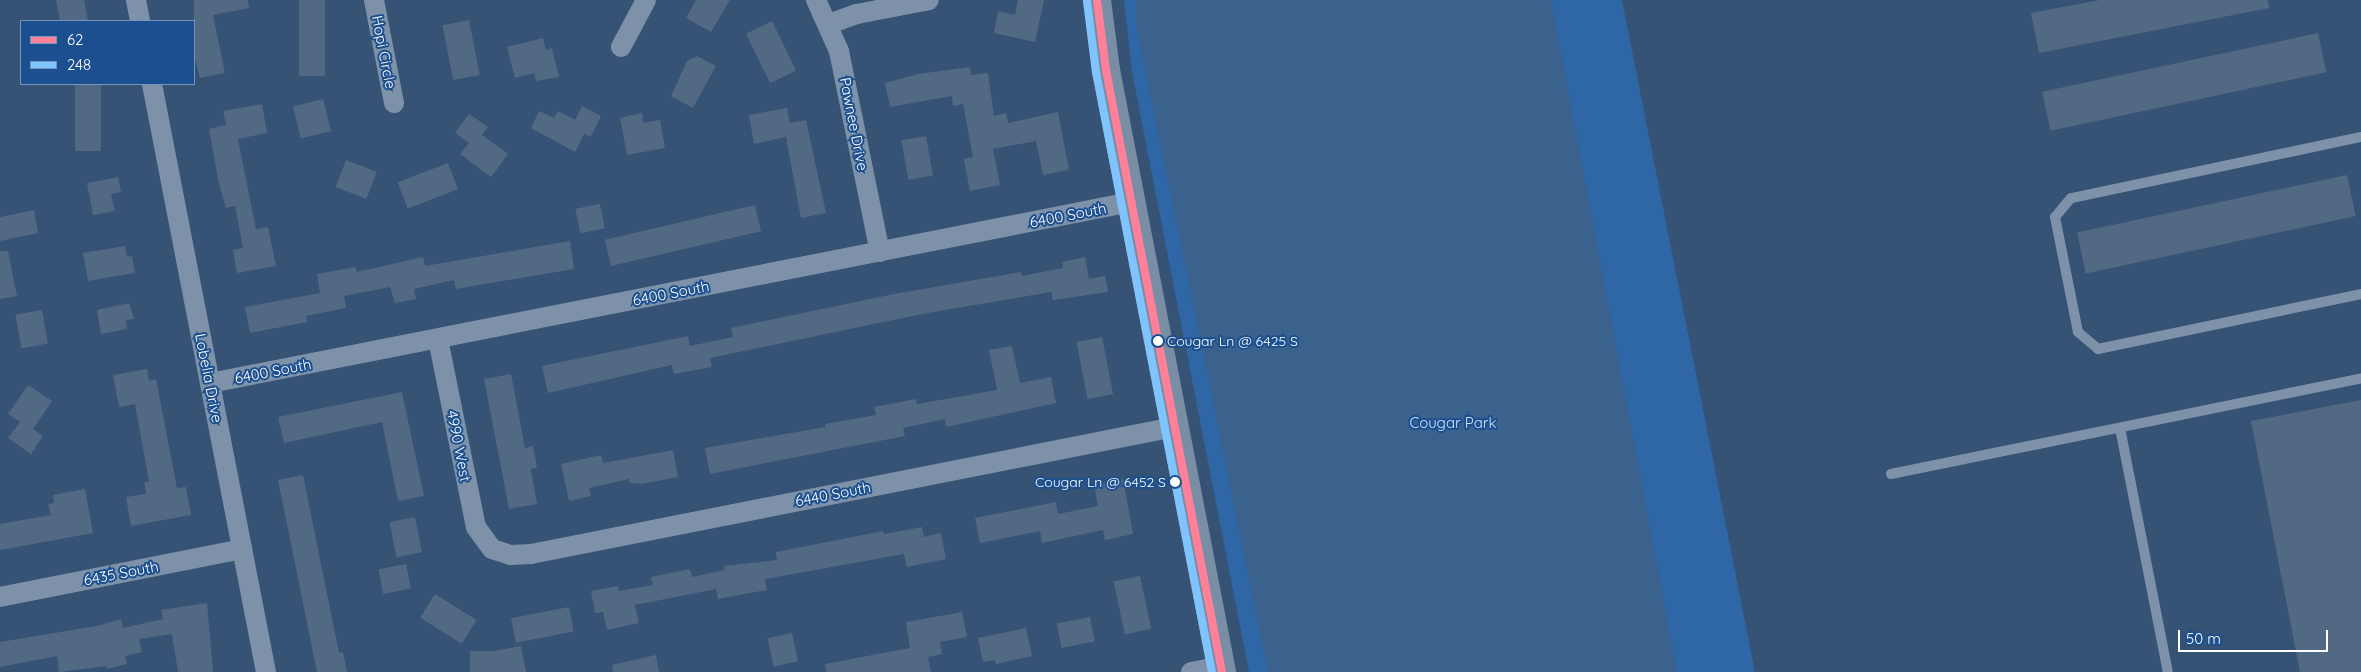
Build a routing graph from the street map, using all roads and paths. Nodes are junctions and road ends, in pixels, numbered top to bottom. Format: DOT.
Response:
graph roads {
  1 [pos="136,0"];
  2 [pos="374,0"];
  3 [pos="646,0"];
  4 [pos="816,0"];
  5 [pos="929,0"];
  6 [pos="1097,0"];
  7 [pos="140,20"];
  8 [pos="829,24"];
  9 [pos="621,47"];
  10 [pos="152,85"];
  11 [pos="394,103"];
  12 [pos="2361,137"];
  13 [pos="1131,202"];
  14 [pos="880,252"];
  15 [pos="2361,294"];
  16 [pos="438,339"];
  17 [pos="2361,378"];
  18 [pos="210,383"];
  19 [pos="1174,427"];
  20 [pos="2120,428"];
  21 [pos="1891,474"];
  22 [pos="492,549"];
  23 [pos="242,550"];
  24 [pos="0,597"];
  25 [pos="1222,669"];
  26 [pos="266,672"];
  27 [pos="1191,672"];
  28 [pos="2168,672"];
  1 -- 7 [label="street"];
  2 -- 11 [label="street, Hopi Circle"];
  3 -- 9 [label="street"];
  4 -- 8 [label="street, Pawnee Drive"];
  5 -- 8 [label="street"];
  6 -- 13 [label="main road"];
  8 -- 14 [label="street, Pawnee Drive"];
  10 -- 18 [label="street, Lobelia Drive"];
  12 -- 15 [label="lane"];
  13 -- 14 [label="street, 6400 South"];
  13 -- 19 [label="main road"];
  14 -- 16 [label="street, 6400 South"];
  16 -- 18 [label="street, 6400 South"];
  16 -- 22 [label="street, 4990 West"];
  17 -- 20 [label="lane"];
  18 -- 23 [label="street, Lobelia Drive"];
  19 -- 22 [label="street, 6440 South"];
  19 -- 25 [label="main road"];
  20 -- 21 [label="lane"];
  20 -- 28 [label="lane"];
  23 -- 24 [label="street, 6435 South"];
  23 -- 26 [label="street, Lobelia Drive"];
  25 -- 27 [label="street"];
}
